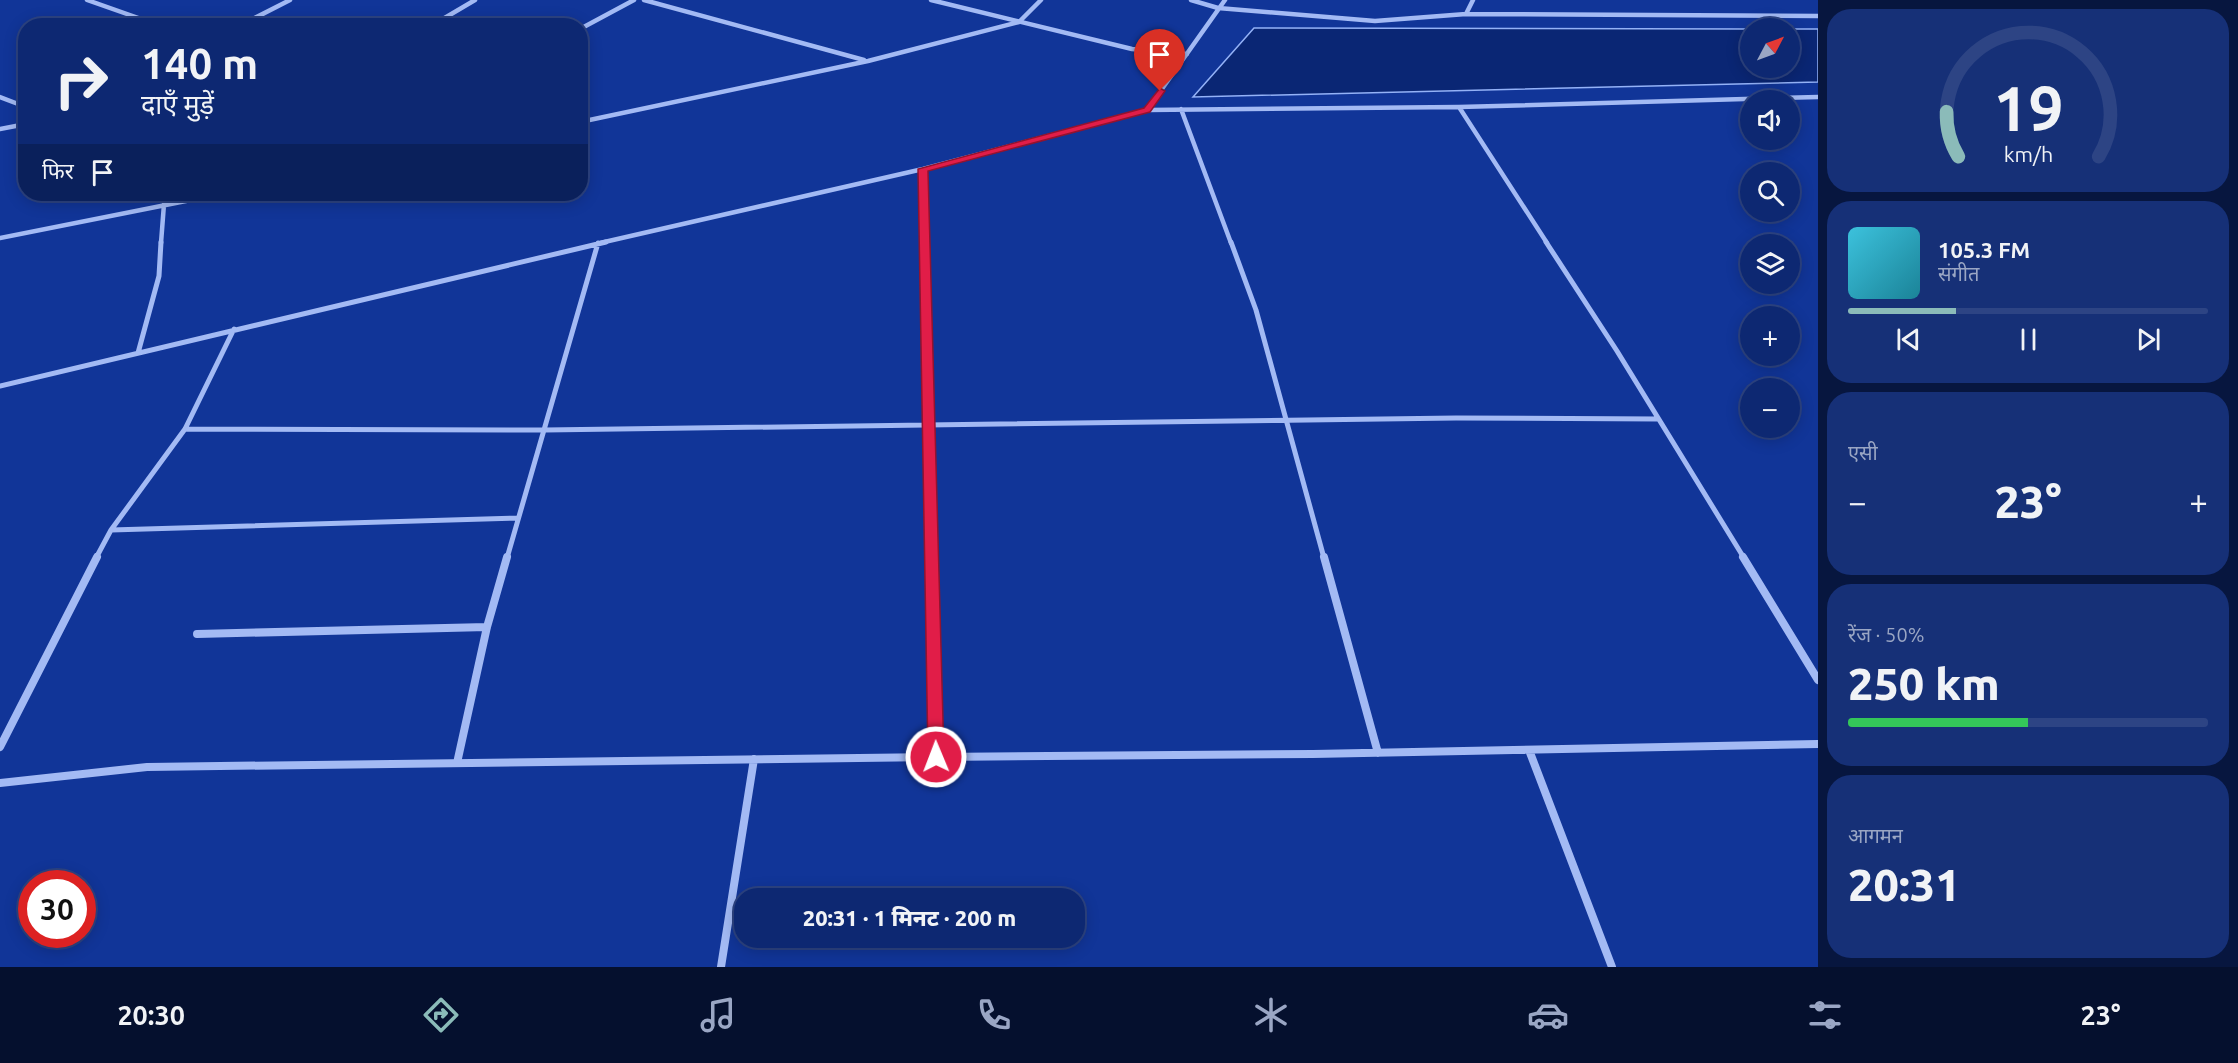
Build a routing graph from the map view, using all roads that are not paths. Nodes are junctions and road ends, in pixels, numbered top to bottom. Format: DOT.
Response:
graph roads {
  1 [pos="87,0"];
  2 [pos="290,0"];
  3 [pos="475,0"];
  4 [pos="634,0"];
  5 [pos="644,0"];
  6 [pos="931,0"];
  7 [pos="1041,0"];
  8 [pos="1191,0"];
  9 [pos="1225,0"];
  10 [pos="1473,0"];
  11 [pos="1218,8"];
  12 [pos="1466,14"];
  13 [pos="1818,16"];
  14 [pos="138,18"];
  15 [pos="255,18"];
  16 [pos="445,18"];
  17 [pos="1018,22"];
  18 [pos="588,25"];
  19 [pos="1187,54"];
  20 [pos="868,61"];
  21 [pos="0,96"];
  22 [pos="1818,97"];
  23 [pos="18,104"];
  24 [pos="1459,107"];
  25 [pos="1181,109"];
  26 [pos="1147,110"];
  27 [pos="588,120"];
  28 [pos="18,126"];
  29 [pos="0,129"];
  30 [pos="923,169"];
  31 [pos="166,201"];
  32 [pos="181,201"];
  33 [pos="164,204"];
  34 [pos="0,238"];
  35 [pos="598,243"];
  36 [pos="234,329"];
  37 [pos="138,353"];
  38 [pos="0,386"];
  39 [pos="1658,419"];
  40 [pos="1288,420"];
  41 [pos="929,426"];
  42 [pos="185,429"];
  43 [pos="545,430"];
  44 [pos="518,518"];
  45 [pos="111,530"];
  46 [pos="487,627"];
  47 [pos="197,634"];
  48 [pos="1818,680"];
  49 [pos="1818,744"];
  50 [pos="0,747"];
  51 [pos="1529,750"];
  52 [pos="1378,753"];
  53 [pos="936,757"];
  54 [pos="754,759"];
  55 [pos="457,763"];
  56 [pos="0,783"];
  57 [pos="721,967"];
  58 [pos="1612,967"];
  1 -- 14 [label="street"];
  2 -- 15 [label="street"];
  3 -- 16 [label="street"];
  4 -- 18 [label="street"];
  5 -- 20 [label="street"];
  6 -- 17 [label="street"];
  7 -- 17 [label="street"];
  8 -- 11 [label="street"];
  9 -- 11 [label="street"];
  10 -- 12 [label="street"];
  11 -- 12 [label="street"];
  11 -- 19 [label="street"];
  12 -- 13 [label="street"];
  17 -- 19 [label="street"];
  17 -- 20 [label="street"];
  19 -- 26 [label="street"];
  20 -- 27 [label="street"];
  21 -- 23 [label="street"];
  22 -- 24 [label="street"];
  24 -- 25 [label="street"];
  24 -- 39 [label="street"];
  25 -- 26 [label="street"];
  25 -- 40 [label="street"];
  26 -- 30 [label="street"];
  28 -- 29 [label="street"];
  30 -- 35 [label="street"];
  30 -- 41 [label="street"];
  31 -- 33 [label="street"];
  32 -- 33 [label="street"];
  33 -- 34 [label="street"];
  33 -- 37 [label="street"];
  35 -- 36 [label="street"];
  35 -- 43 [label="street"];
  36 -- 37 [label="street"];
  36 -- 42 [label="street"];
  37 -- 38 [label="street"];
  39 -- 40 [label="street"];
  39 -- 48 [label="street"];
  40 -- 41 [label="street"];
  40 -- 52 [label="street"];
  41 -- 43 [label="street"];
  41 -- 53 [label="street"];
  42 -- 43 [label="street"];
  42 -- 45 [label="street"];
  43 -- 44 [label="street"];
  44 -- 45 [label="street"];
  44 -- 46 [label="street"];
  45 -- 50 [label="street"];
  46 -- 47 [label="street"];
  46 -- 55 [label="street"];
  49 -- 51 [label="street"];
  51 -- 52 [label="street"];
  51 -- 58 [label="street"];
  52 -- 53 [label="street"];
  53 -- 54 [label="street"];
  54 -- 55 [label="street"];
  54 -- 57 [label="street"];
  55 -- 56 [label="street"];
}
